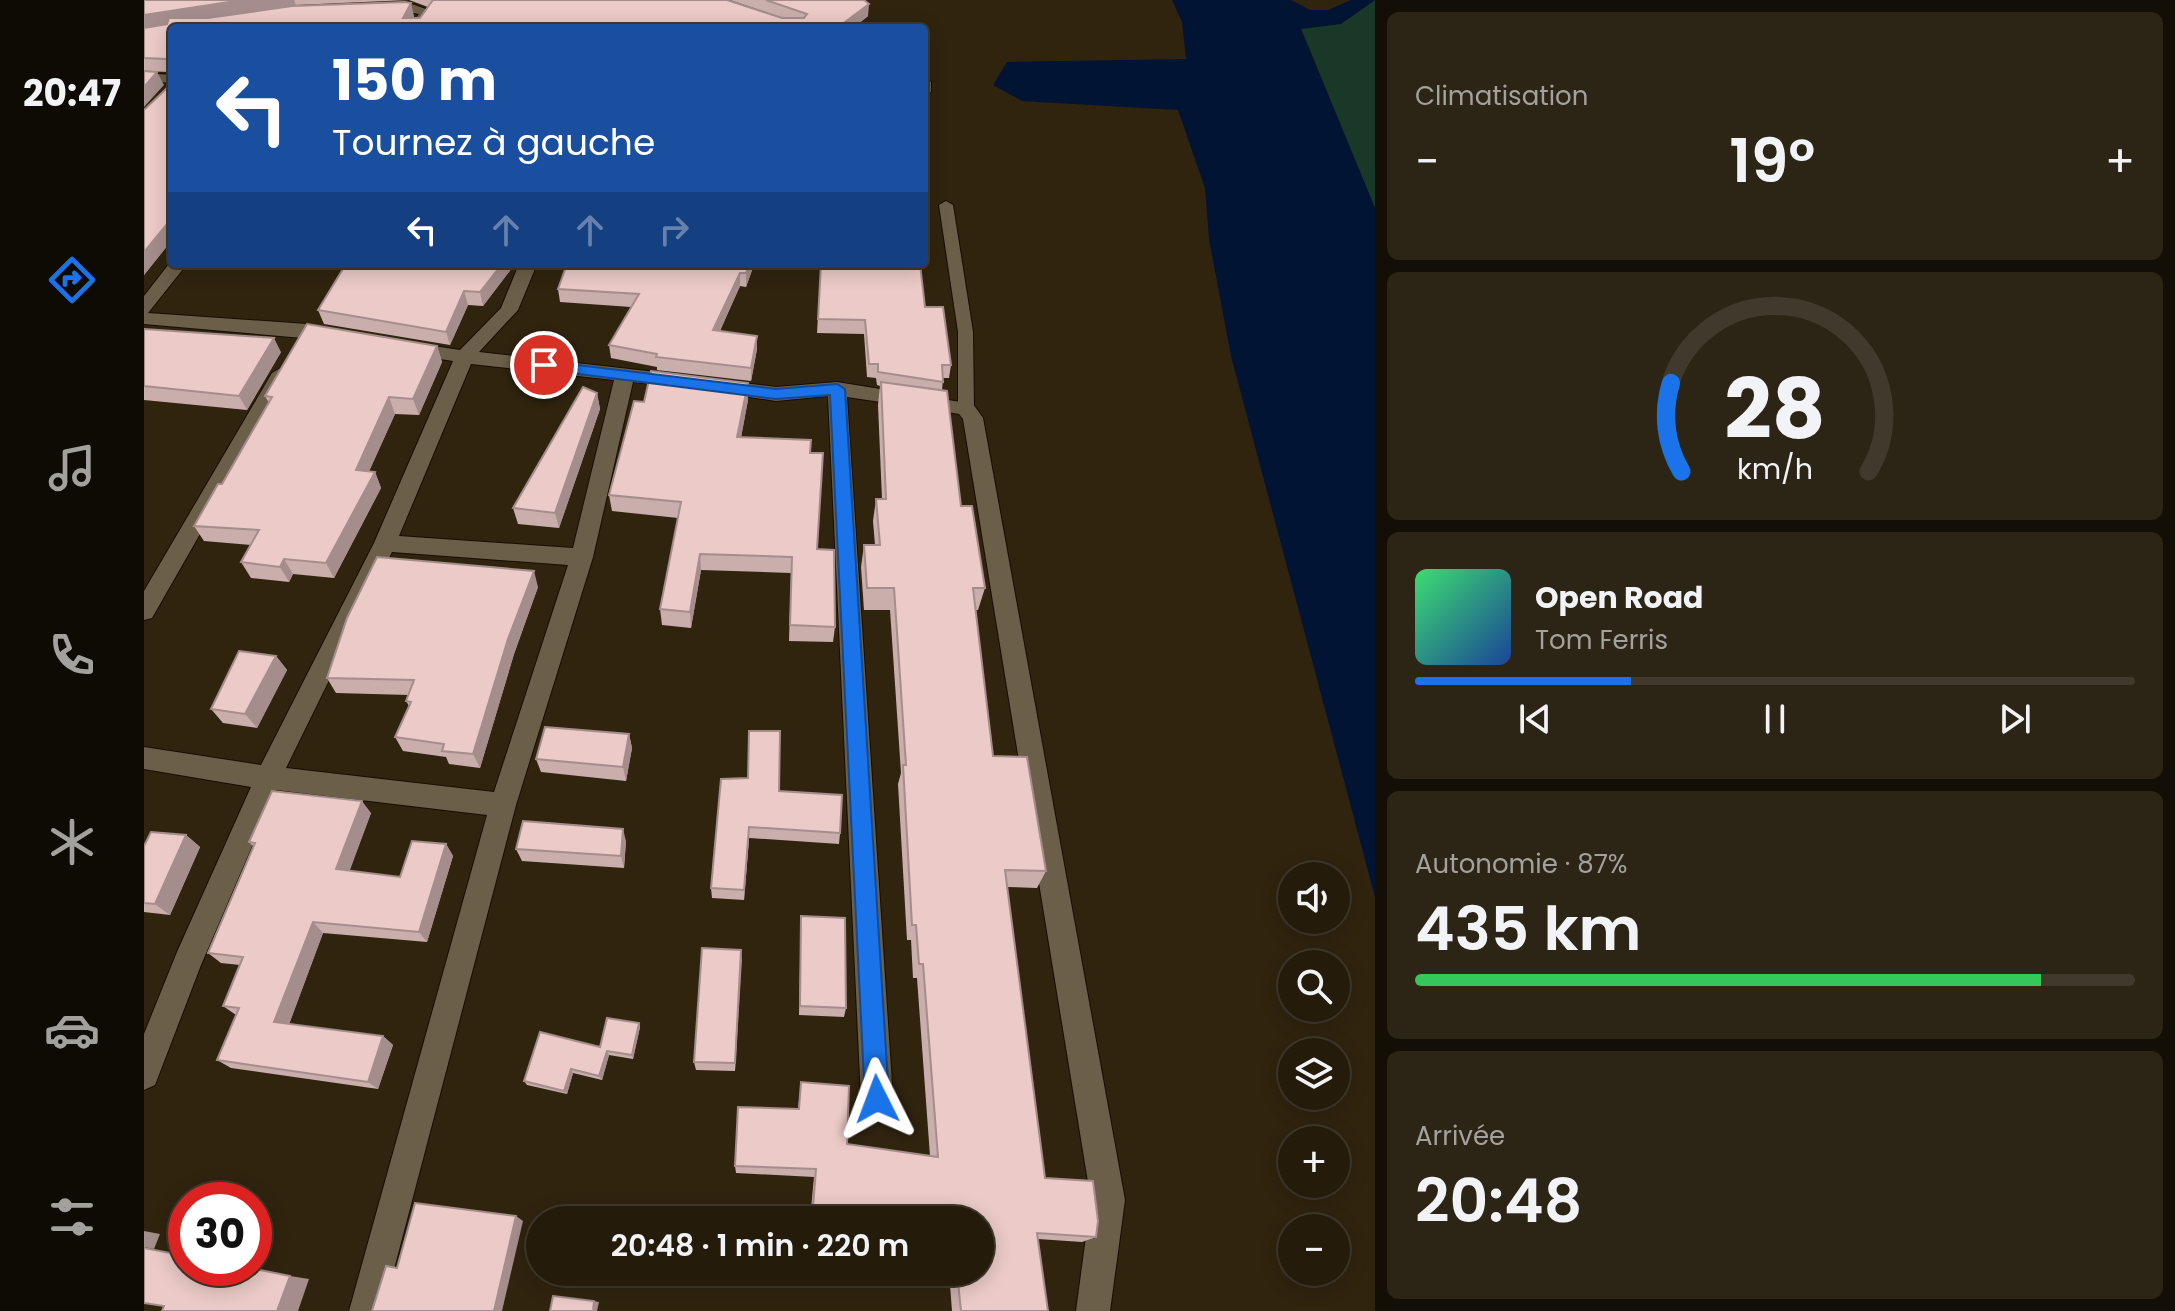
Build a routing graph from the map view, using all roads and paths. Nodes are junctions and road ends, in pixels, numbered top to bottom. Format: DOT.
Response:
graph roads {
  1 [pos="369,8"];
  2 [pos="420,24"];
  3 [pos="144,77"];
  4 [pos="168,79"];
  5 [pos="946,205"];
  6 [pos="175,268"];
  7 [pos="526,268"];
  8 [pos="144,308"];
  9 [pos="144,318"];
  10 [pos="303,337"];
  11 [pos="354,338"];
  12 [pos="385,344"];
  13 [pos="464,357"];
  14 [pos="625,374"];
  15 [pos="837,389"];
  16 [pos="966,409"];
  17 [pos="385,543"];
  18 [pos="582,557"];
  19 [pos="144,611"];
  20 [pos="144,758"];
  21 [pos="268,778"];
  22 [pos="503,805"];
  23 [pos="144,1074"];
  24 [pos="877,1099"];
  25 [pos="366,1311"];
  26 [pos="1093,1311"];
  1 -- 2 [label="street"];
  3 -- 4 [label="street"];
  5 -- 16 [label="lane"];
  6 -- 8 [label="street"];
  7 -- 13 [label="street"];
  9 -- 10 [label="street"];
  10 -- 11 [label="street"];
  10 -- 19 [label="street"];
  12 -- 13 [label="street"];
  13 -- 14 [label="street"];
  13 -- 17 [label="street"];
  14 -- 15 [label="street"];
  14 -- 18 [label="street"];
  15 -- 16 [label="street"];
  15 -- 24 [label="street"];
  16 -- 26 [label="street"];
  17 -- 18 [label="street"];
  17 -- 21 [label="street"];
  18 -- 22 [label="street"];
  20 -- 21 [label="street"];
  21 -- 22 [label="street"];
  21 -- 23 [label="street"];
  22 -- 25 [label="street"];
}
